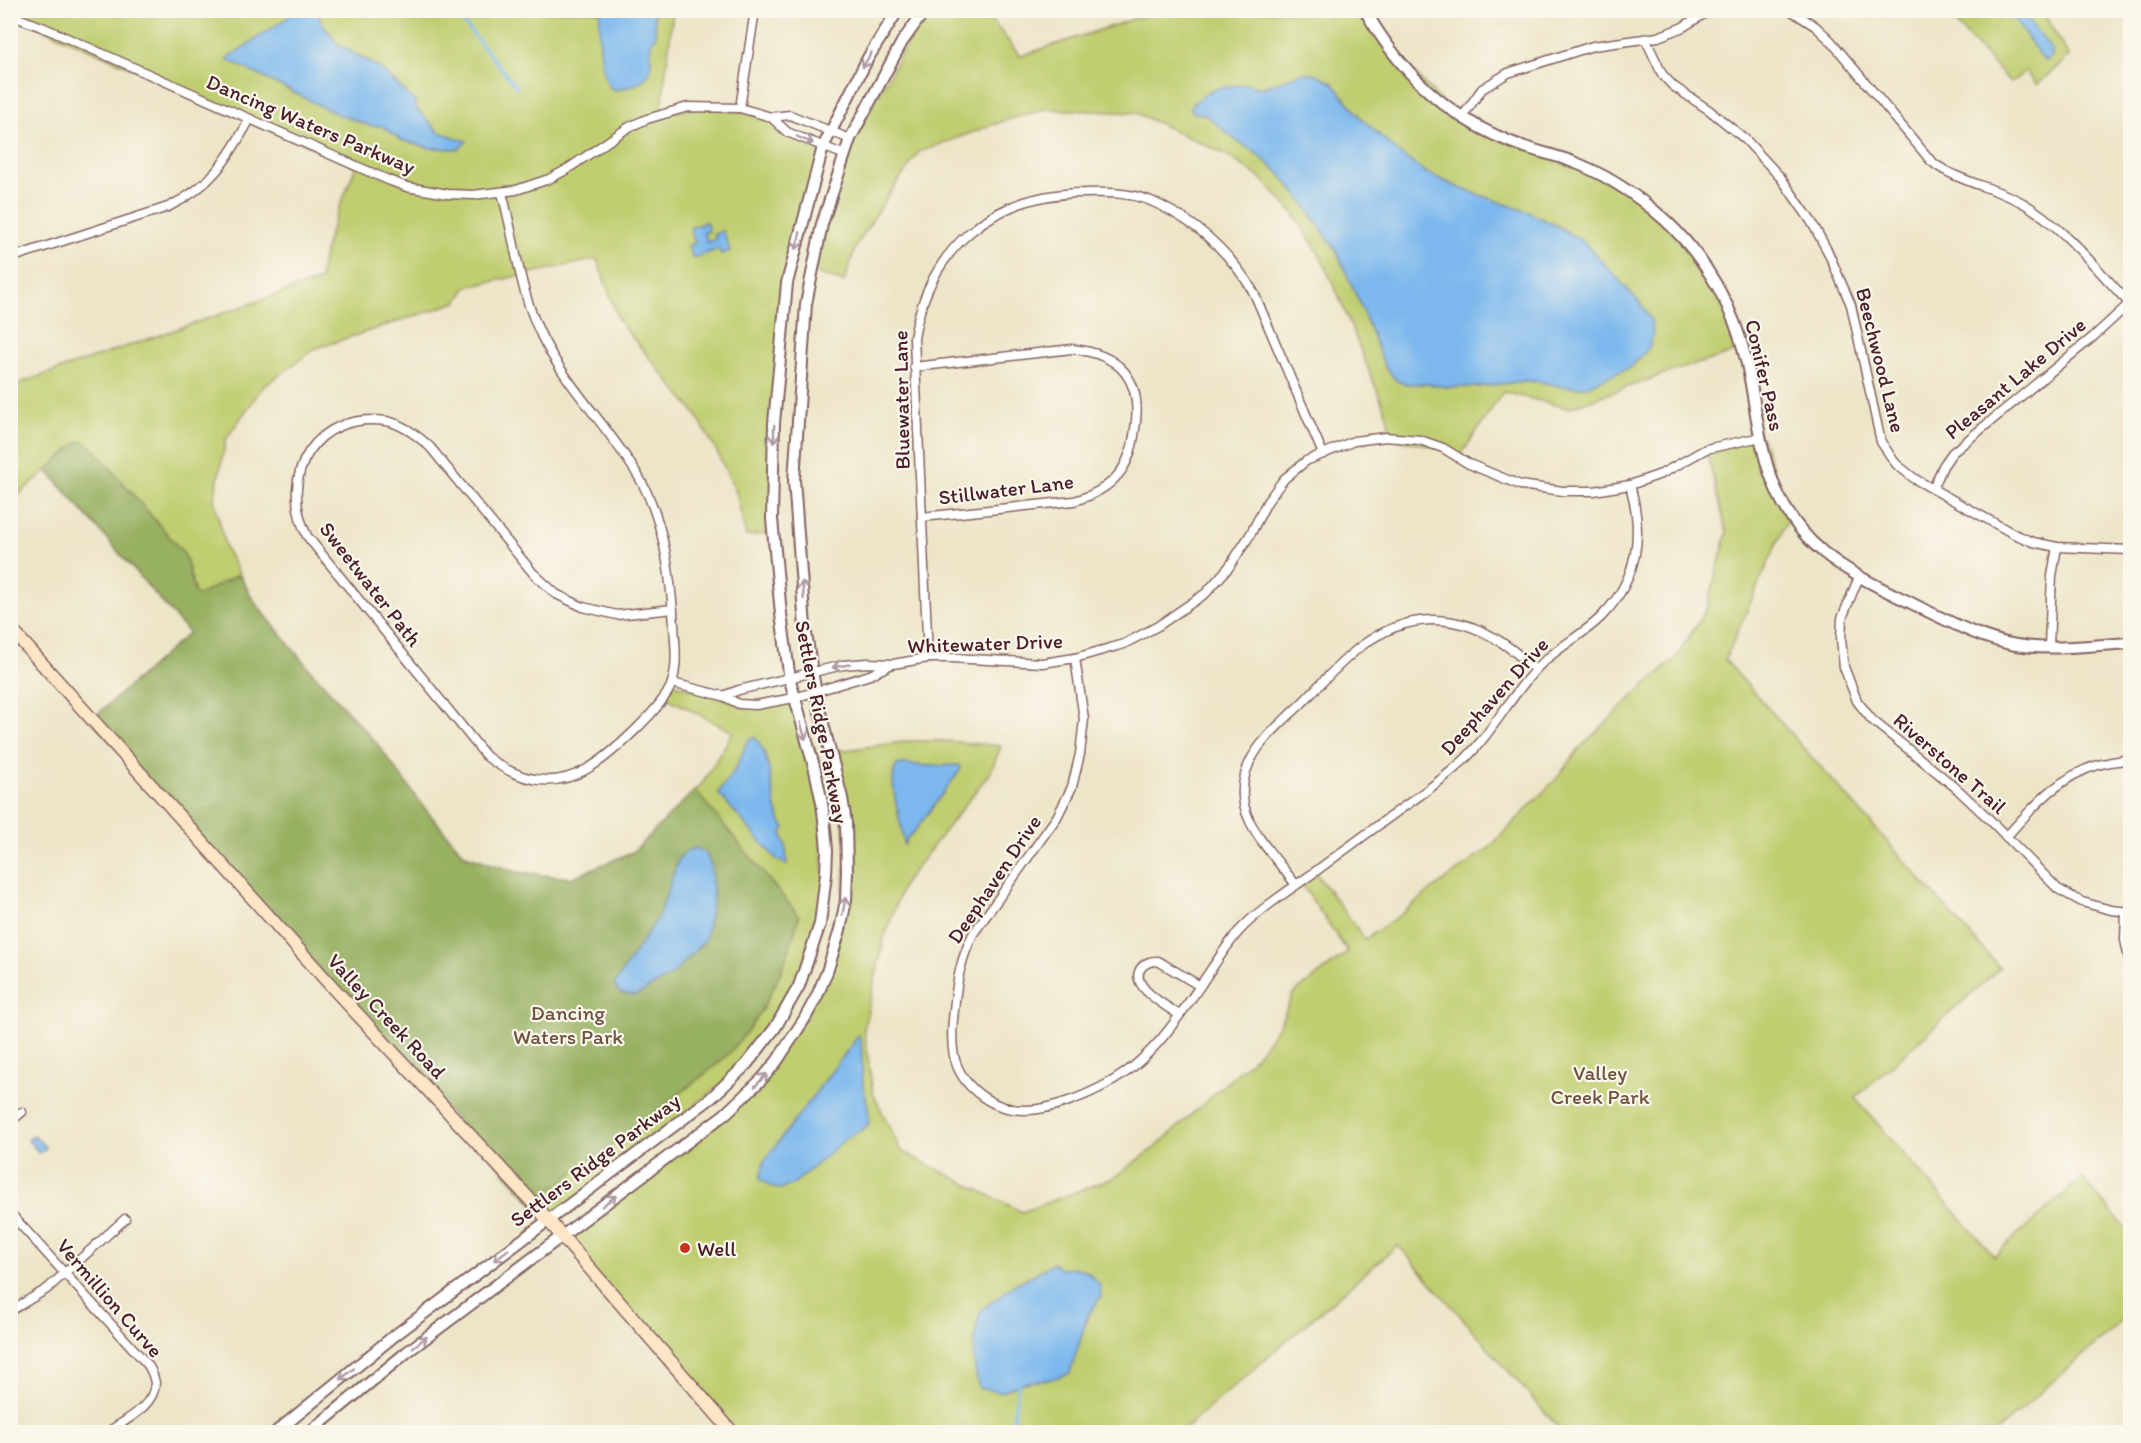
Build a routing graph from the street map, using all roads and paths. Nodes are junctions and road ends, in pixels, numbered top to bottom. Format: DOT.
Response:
graph roads {
  1 [pos="755,10"];
  2 [pos="898,10"];
  3 [pos="925,10"];
  4 [pos="1365,10"];
  5 [pos="1710,10"];
  6 [pos="1790,10"];
  7 [pos="10,15"];
  8 [pos="1646,40"];
  9 [pos="741,108"];
  10 [pos="771,117"];
  11 [pos="1462,117"];
  12 [pos="250,119"];
  13 [pos="830,130"];
  14 [pos="850,139"];
  15 [pos="823,147"];
  16 [pos="844,155"];
  17 [pos="502,193"];
  18 [pos="10,258"];
  19 [pos="2130,304"];
  20 [pos="914,367"];
  21 [pos="1761,437"];
  22 [pos="1323,454"];
  23 [pos="1630,485"];
  24 [pos="1933,489"];
  25 [pos="922,517"];
  26 [pos="2057,547"];
  27 [pos="2130,550"];
  28 [pos="1859,577"];
  29 [pos="673,609"];
  30 [pos="10,628"];
  31 [pos="2130,643"];
  32 [pos="2049,646"];
  33 [pos="928,658"];
  34 [pos="1075,658"];
  35 [pos="894,664"];
  36 [pos="1535,670"];
  37 [pos="812,672"];
  38 [pos="789,680"];
  39 [pos="672,683"];
  40 [pos="815,691"];
  41 [pos="723,696"];
  42 [pos="794,698"];
  43 [pos="2130,759"];
  44 [pos="2006,837"];
  45 [pos="1296,885"];
  46 [pos="2128,911"];
  47 [pos="2130,964"];
  48 [pos="1200,987"];
  49 [pos="1179,1015"];
  50 [pos="22,1112"];
  51 [pos="10,1122"];
  52 [pos="10,1213"];
  53 [pos="125,1220"];
  54 [pos="548,1220"];
  55 [pos="562,1236"];
  56 [pos="65,1273"];
  57 [pos="10,1311"];
  58 [pos="108,1432"];
  59 [pos="276,1432"];
  60 [pos="310,1432"];
  61 [pos="732,1432"];
  1 -- 9 [label="street"];
  2 -- 13 [label="street, Settlers Ridge Parkway, one-way"];
  3 -- 14 [label="street, Settlers Ridge Parkway"];
  4 -- 11 [label="street, Conifer Pass"];
  5 -- 8 [label="street"];
  6 -- 19 [label="street"];
  7 -- 12 [label="street, Dancing Waters Parkway"];
  8 -- 11 [label="street"];
  8 -- 24 [label="street, Beechwood Lane"];
  9 -- 10 [label="street, Dancing Waters Parkway"];
  9 -- 17 [label="street, Dancing Waters Parkway"];
  10 -- 13 [label="street, Dancing Waters Parkway"];
  10 -- 15 [label="street, Dancing Waters Parkway, one-way"];
  11 -- 21 [label="street, Conifer Pass"];
  12 -- 17 [label="street, Dancing Waters Parkway"];
  12 -- 18 [label="street"];
  13 -- 14 [label="street, Dancing Waters Parkway"];
  13 -- 15 [label="street, Settlers Ridge Parkway"];
  14 -- 16 [label="street, Settlers Ridge Parkway"];
  15 -- 16 [label="street, Dancing Waters Parkway"];
  15 -- 38 [label="street, Settlers Ridge Parkway, one-way"];
  37 -- 16 [label="street, Settlers Ridge Parkway, one-way"];
  17 -- 29 [label="street, Sweetwater Path"];
  19 -- 24 [label="street, Pleasant Lake Drive"];
  20 -- 22 [label="street, Bluewater Lane"];
  20 -- 25 [label="street, Bluewater Lane"];
  20 -- 25 [label="street, Stillwater Lane"];
  21 -- 23 [label="street, Whitewater Drive"];
  21 -- 28 [label="street, Conifer Pass"];
  22 -- 23 [label="street, Whitewater Drive"];
  22 -- 34 [label="street, Whitewater Drive"];
  23 -- 36 [label="street, Deephaven Drive"];
  24 -- 26 [label="street, Beechwood Lane"];
  25 -- 33 [label="street, Bluewater Lane"];
  26 -- 27 [label="street, Beechwood Lane"];
  26 -- 32 [label="street"];
  28 -- 32 [label="street, Conifer Pass"];
  28 -- 44 [label="street, Riverstone Trail"];
  29 -- 39 [label="street, Sweetwater Path"];
  29 -- 39 [label="street, Sweetwater Path"];
  30 -- 54 [label="main road, Valley Creek Road"];
  31 -- 32 [label="street, Conifer Pass"];
  33 -- 34 [label="street, Whitewater Drive"];
  33 -- 35 [label="street, Whitewater Drive"];
  34 -- 49 [label="street, Deephaven Drive"];
  35 -- 37 [label="street, Whitewater Drive, one-way"];
  35 -- 40 [label="street, Whitewater Drive"];
  36 -- 45 [label="street, Deephaven Drive"];
  36 -- 45 [label="street"];
  37 -- 38 [label="street, Whitewater Drive"];
  37 -- 40 [label="street, Settlers Ridge Parkway"];
  38 -- 41 [label="street, Whitewater Drive"];
  38 -- 42 [label="street, Settlers Ridge Parkway"];
  39 -- 41 [label="street, Whitewater Drive"];
  40 -- 42 [label="street, Whitewater Drive"];
  55 -- 40 [label="street, Settlers Ridge Parkway, one-way"];
  41 -- 42 [label="street, Whitewater Drive"];
  42 -- 54 [label="street, Settlers Ridge Parkway, one-way"];
  43 -- 44 [label="street"];
  44 -- 46 [label="street, Riverstone Trail"];
  45 -- 48 [label="street, Deephaven Drive"];
  46 -- 47 [label="street"];
  48 -- 49 [label="street, Deephaven Drive"];
  48 -- 49 [label="street"];
  50 -- 51 [label="street"];
  52 -- 56 [label="street, Vermillion Curve"];
  53 -- 56 [label="street"];
  54 -- 55 [label="main road, Valley Creek Road"];
  54 -- 59 [label="street, Settlers Ridge Parkway, one-way"];
  60 -- 55 [label="street, Settlers Ridge Parkway, one-way"];
  55 -- 61 [label="main road, Valley Creek Road"];
  56 -- 57 [label="street"];
  56 -- 58 [label="street, Vermillion Curve"];
}
